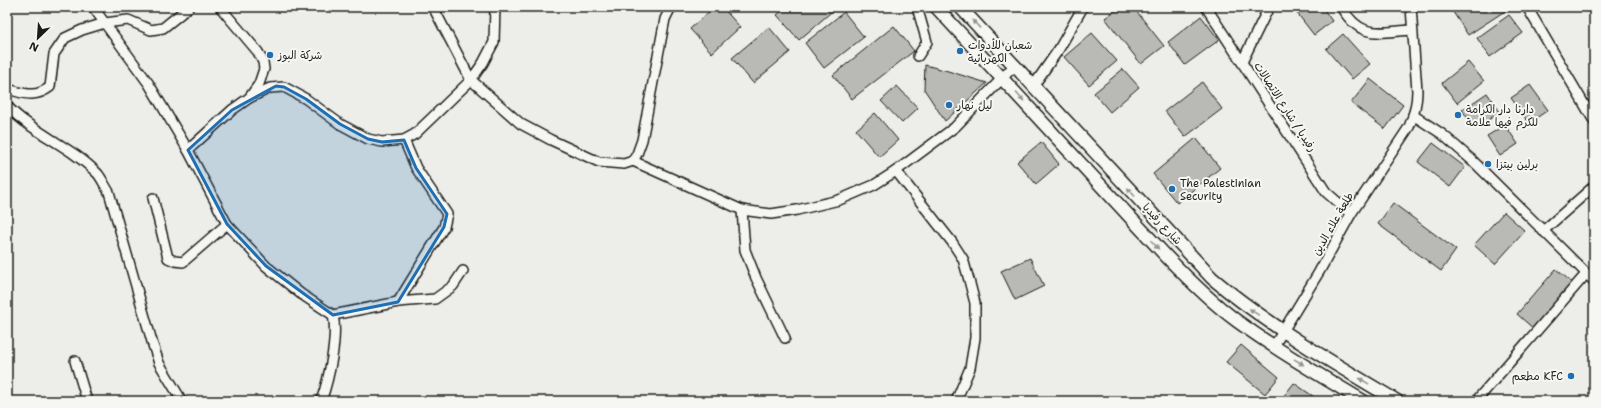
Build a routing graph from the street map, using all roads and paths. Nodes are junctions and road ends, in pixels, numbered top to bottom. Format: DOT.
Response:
graph roads {
  1 [pos="93,7"];
  2 [pos="189,7"];
  3 [pos="220,7"];
  4 [pos="433,7"];
  5 [pos="495,7"];
  6 [pos="671,7"];
  7 [pos="917,7"];
  8 [pos="936,7"];
  9 [pos="960,7"];
  10 [pos="1083,7"];
  11 [pos="1206,7"];
  12 [pos="1269,7"];
  13 [pos="1342,7"];
  14 [pos="1412,7"];
  15 [pos="1527,7"];
  16 [pos="105,23"];
  17 [pos="1412,30"];
  18 [pos="918,56"];
  19 [pos="1242,62"];
  20 [pos="1015,65"];
  21 [pos="1003,78"];
  22 [pos="471,80"];
  23 [pos="1034,85"];
  24 [pos="7,89"];
  25 [pos="249,98"];
  26 [pos="7,106"];
  27 [pos="1414,115"];
  28 [pos="1594,121"];
  29 [pos="404,140"];
  30 [pos="188,150"];
  31 [pos="633,161"];
  32 [pos="896,171"];
  33 [pos="1594,186"];
  34 [pos="153,198"];
  35 [pos="742,210"];
  36 [pos="1351,214"];
  37 [pos="227,224"];
  38 [pos="1543,231"];
  39 [pos="463,271"];
  40 [pos="1586,274"];
  41 [pos="1594,281"];
  42 [pos="398,302"];
  43 [pos="333,314"];
  44 [pos="1282,331"];
  45 [pos="785,338"];
  46 [pos="1274,346"];
  47 [pos="75,361"];
  48 [pos="87,401"];
  49 [pos="182,401"];
  50 [pos="321,401"];
  51 [pos="956,401"];
  52 [pos="1363,401"];
  53 [pos="1397,401"];
  54 [pos="1476,401"];
  1 -- 16 [label="street"];
  2 -- 16 [label="street"];
  3 -- 25 [label="street"];
  4 -- 22 [label="street"];
  5 -- 22 [label="street"];
  6 -- 31 [label="street"];
  7 -- 18 [label="street"];
  8 -- 21 [label="main road, شارع رفيديا"];
  20 -- 9 [label="main road, شارع رفيديا, one-way"];
  10 -- 23 [label="street"];
  11 -- 19 [label="street, رفيديا / شارع الاتصالات"];
  12 -- 19 [label="street"];
  13 -- 17 [label="street"];
  14 -- 17 [label="street, طلعة علاء الدين"];
  15 -- 28 [label="street"];
  16 -- 24 [label="street"];
  16 -- 30 [label="street"];
  17 -- 27 [label="street, طلعة علاء الدين"];
  19 -- 36 [label="street, رفيديا / شارع الاتصالات"];
  20 -- 21 [label="street"];
  20 -- 23 [label="main road, شارع رفيديا"];
  21 -- 32 [label="street"];
  21 -- 46 [label="main road, شارع رفيديا, one-way"];
  22 -- 29 [label="street"];
  22 -- 31 [label="street"];
  44 -- 23 [label="main road, شارع رفيديا, one-way"];
  25 -- 29 [label="street"];
  25 -- 30 [label="street"];
  26 -- 49 [label="street"];
  27 -- 36 [label="street, طلعة علاء الدين"];
  27 -- 38 [label="street"];
  29 -- 42 [label="street"];
  30 -- 37 [label="street"];
  31 -- 35 [label="street"];
  32 -- 35 [label="street"];
  32 -- 51 [label="street"];
  33 -- 38 [label="street"];
  34 -- 37 [label="street"];
  35 -- 45 [label="street"];
  36 -- 44 [label="street, طلعة علاء الدين"];
  37 -- 43 [label="street"];
  38 -- 40 [label="street"];
  39 -- 42 [label="street"];
  40 -- 41 [label="street"];
  40 -- 54 [label="street"];
  42 -- 43 [label="street"];
  43 -- 50 [label="street"];
  44 -- 46 [label="street, طلعة علاء الدين"];
  53 -- 44 [label="main road, شارع رفيديا, one-way"];
  46 -- 52 [label="main road, شارع رفيديا, one-way"];
  47 -- 48 [label="street"];
}
